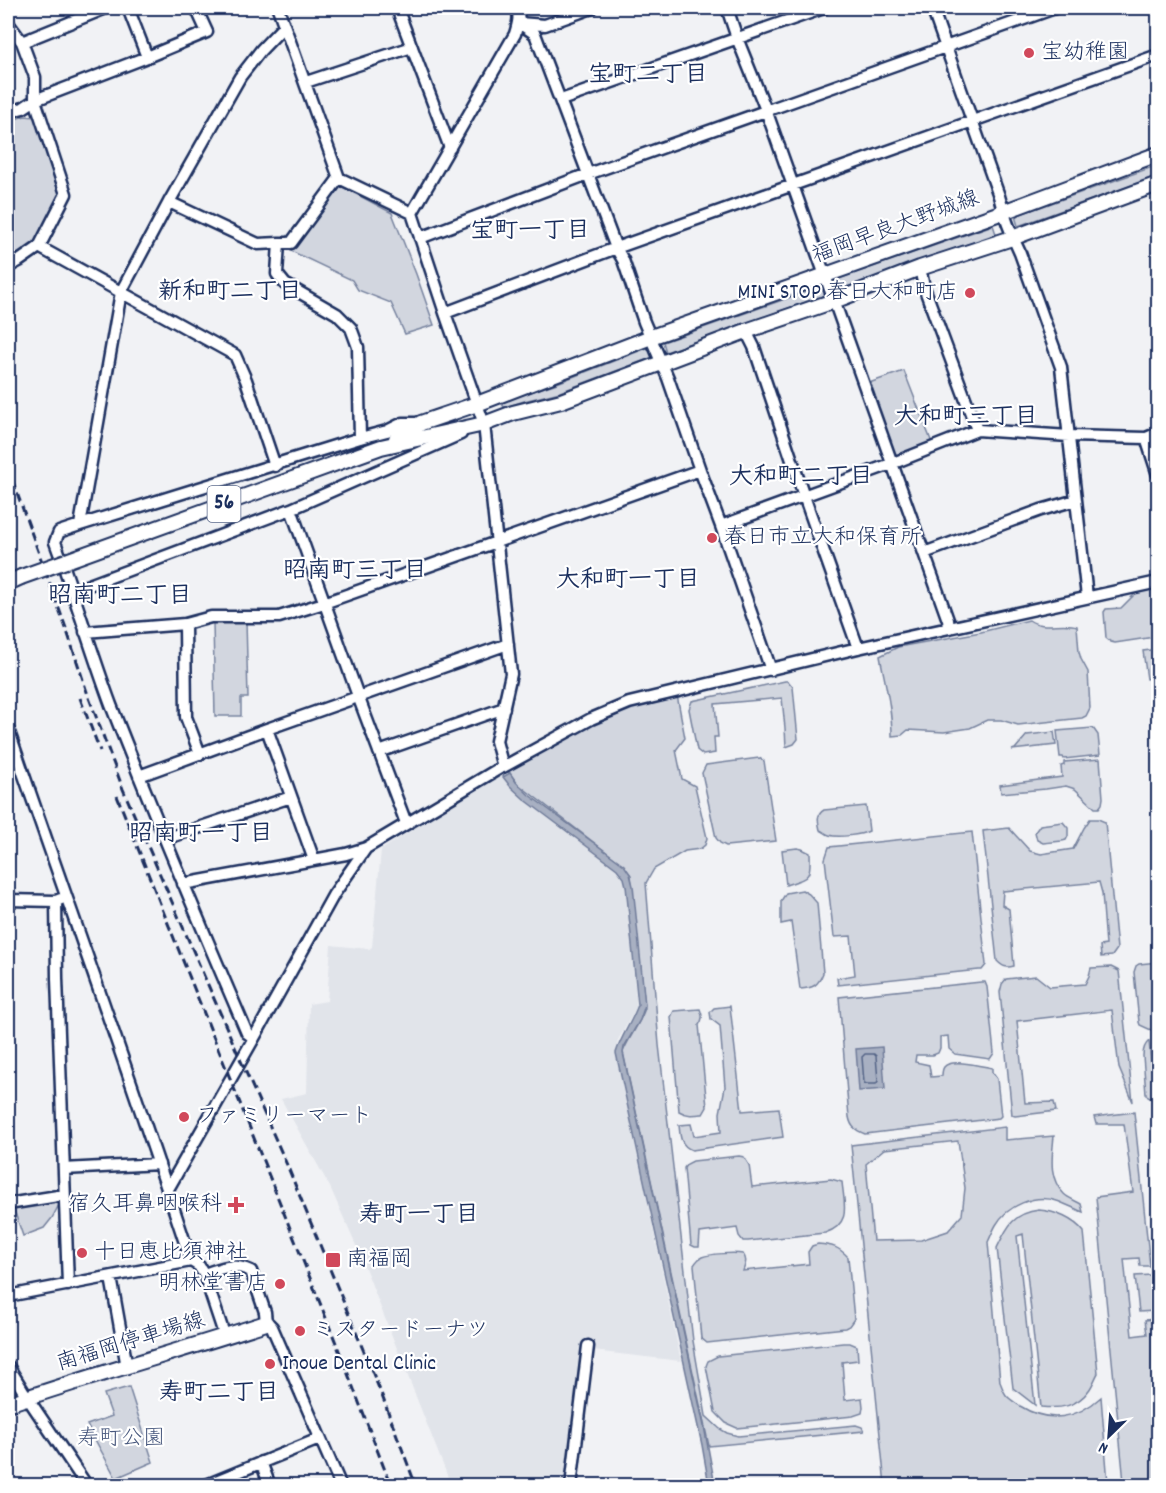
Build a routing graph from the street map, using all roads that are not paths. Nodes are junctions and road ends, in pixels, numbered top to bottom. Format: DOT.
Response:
graph roads {
  1 [pos="106,8"];
  2 [pos="128,8"];
  3 [pos="196,8"];
  4 [pos="278,8"];
  5 [pos="397,8"];
  6 [pos="517,8"];
  7 [pos="592,8"];
  8 [pos="727,8"];
  9 [pos="824,8"];
  10 [pos="932,8"];
  11 [pos="1055,8"];
  12 [pos="519,22"];
  13 [pos="8,23"];
  14 [pos="284,26"];
  15 [pos="737,38"];
  16 [pos="22,42"];
  17 [pos="946,46"];
  18 [pos="412,47"];
  19 [pos="1158,55"];
  20 [pos="147,57"];
  21 [pos="306,82"];
  22 [pos="35,100"];
  23 [pos="561,100"];
  24 [pos="766,110"];
  25 [pos="8,112"];
  26 [pos="973,121"];
  27 [pos="450,148"];
  28 [pos="1158,154"];
  29 [pos="588,174"];
  30 [pos="339,178"];
  31 [pos="1158,184"];
  32 [pos="792,186"];
  33 [pos="169,202"];
  34 [pos="1003,212"];
  35 [pos="412,213"];
  36 [pos="420,238"];
  37 [pos="1012,238"];
  38 [pos="279,243"];
  39 [pos="39,247"];
  40 [pos="616,248"];
  41 [pos="8,267"];
  42 [pos="920,268"];
  43 [pos="825,276"];
  44 [pos="122,292"];
  45 [pos="834,301"];
  46 [pos="445,313"];
  47 [pos="746,331"];
  48 [pos="651,338"];
  49 [pos="661,362"];
  50 [pos="477,404"];
  51 [pos="421,423"];
  52 [pos="484,424"];
  53 [pos="977,430"];
  54 [pos="1158,433"];
  55 [pos="1069,436"];
  56 [pos="360,438"];
  57 [pos="1146,438"];
  58 [pos="381,447"];
  59 [pos="891,464"];
  60 [pos="275,465"];
  61 [pos="700,470"];
  62 [pos="1158,475"];
  63 [pos="804,496"];
  64 [pos="1076,500"];
  65 [pos="291,508"];
  66 [pos="80,525"];
  67 [pos="721,526"];
  68 [pos="497,542"];
  69 [pos="924,553"];
  70 [pos="1158,582"];
  71 [pos="8,583"];
  72 [pos="73,591"];
  73 [pos="1087,597"];
  74 [pos="324,603"];
  75 [pos="185,624"];
  76 [pos="949,628"];
  77 [pos="85,632"];
  78 [pos="508,644"];
  79 [pos="858,648"];
  80 [pos="771,670"];
  81 [pos="358,696"];
  82 [pos="504,708"];
  83 [pos="8,729"];
  84 [pos="267,729"];
  85 [pos="379,752"];
  86 [pos="200,753"];
  87 [pos="501,767"];
  88 [pos="140,776"];
  89 [pos="291,797"];
  90 [pos="406,823"];
  91 [pos="165,839"];
  92 [pos="366,848"];
  93 [pos="315,860"];
  94 [pos="183,884"];
  95 [pos="62,898"];
  96 [pos="8,900"];
  97 [pos="254,1038"];
  98 [pos="159,1164"];
  99 [pos="64,1169"];
  100 [pos="168,1189"];
  101 [pos="64,1196"];
  102 [pos="8,1204"];
  103 [pos="191,1262"];
  104 [pos="204,1274"];
  105 [pos="111,1277"];
  106 [pos="68,1285"];
  107 [pos="8,1296"];
  108 [pos="266,1323"];
  109 [pos="225,1336"];
  110 [pos="588,1346"];
  111 [pos="8,1366"];
  112 [pos="127,1367"];
  113 [pos="27,1397"];
  114 [pos="8,1404"];
  115 [pos="319,1439"];
  116 [pos="261,1462"];
  117 [pos="87,1485"];
  118 [pos="207,1485"];
  119 [pos="270,1485"];
  120 [pos="341,1485"];
  121 [pos="571,1485"];
  1 -- 16 [label="street"];
  2 -- 20 [label="street"];
  3 -- 20 [label="street"];
  4 -- 14 [label="street"];
  5 -- 18 [label="street"];
  6 -- 12 [label="street"];
  7 -- 12 [label="street"];
  8 -- 15 [label="street"];
  9 -- 15 [label="street"];
  10 -- 17 [label="street"];
  11 -- 17 [label="street"];
  12 -- 23 [label="street"];
  12 -- 27 [label="street"];
  13 -- 16 [label="street"];
  14 -- 21 [label="street"];
  14 -- 33 [label="street"];
  15 -- 23 [label="street"];
  15 -- 24 [label="street"];
  16 -- 22 [label="street"];
  17 -- 24 [label="street"];
  17 -- 26 [label="street"];
  18 -- 21 [label="street"];
  18 -- 27 [label="street"];
  19 -- 26 [label="street"];
  20 -- 22 [label="street"];
  21 -- 30 [label="street"];
  22 -- 25 [label="street"];
  22 -- 39 [label="street"];
  23 -- 29 [label="street"];
  24 -- 29 [label="street"];
  24 -- 32 [label="street"];
  26 -- 32 [label="street"];
  26 -- 34 [label="street"];
  27 -- 35 [label="street"];
  28 -- 34 [label="main road, 福岡早良大野城線 / 56"];
  29 -- 36 [label="street"];
  29 -- 40 [label="street"];
  30 -- 35 [label="street"];
  30 -- 38 [label="street"];
  31 -- 37 [label="main road, 福岡早良大野城線 / 56"];
  32 -- 40 [label="street"];
  32 -- 43 [label="street"];
  33 -- 38 [label="street"];
  33 -- 44 [label="street"];
  34 -- 37 [label="street"];
  34 -- 43 [label="main road, 福岡早良大野城線 / 56"];
  35 -- 36 [label="street"];
  36 -- 46 [label="street"];
  37 -- 42 [label="main road, 福岡早良大野城線 / 56"];
  37 -- 55 [label="street"];
  38 -- 56 [label="street"];
  39 -- 41 [label="street"];
  39 -- 44 [label="street"];
  40 -- 46 [label="street"];
  40 -- 48 [label="street"];
  42 -- 45 [label="main road, 福岡早良大野城線 / 56"];
  42 -- 53 [label="street"];
  43 -- 45 [label="street"];
  43 -- 48 [label="main road, 福岡早良大野城線 / 56"];
  44 -- 60 [label="street"];
  44 -- 66 [label="street"];
  45 -- 47 [label="main road, 福岡早良大野城線 / 56"];
  45 -- 59 [label="street"];
  46 -- 50 [label="street"];
  47 -- 49 [label="main road, 福岡早良大野城線 / 56"];
  47 -- 63 [label="street"];
  48 -- 49 [label="street"];
  48 -- 50 [label="main road, 福岡早良大野城線 / 56"];
  49 -- 52 [label="main road, 福岡早良大野城線 / 56"];
  49 -- 61 [label="street"];
  50 -- 51 [label="main road, 福岡早良大野城線 / 56"];
  50 -- 52 [label="street"];
  51 -- 56 [label="street"];
  51 -- 58 [label="main road, 福岡早良大野城線 / 56"];
  52 -- 58 [label="main road, 福岡早良大野城線 / 56"];
  52 -- 65 [label="street"];
  52 -- 68 [label="street"];
  53 -- 55 [label="street"];
  53 -- 59 [label="street"];
  54 -- 57 [label="street"];
  55 -- 57 [label="street"];
  55 -- 64 [label="street"];
  56 -- 60 [label="street"];
  57 -- 62 [label="street"];
  58 -- 71 [label="main road, 福岡早良大野城線 / 56, bridge"];
  59 -- 63 [label="street"];
  59 -- 69 [label="street"];
  60 -- 66 [label="street"];
  61 -- 67 [label="street"];
  61 -- 68 [label="street"];
  63 -- 67 [label="street"];
  63 -- 79 [label="street"];
  64 -- 69 [label="street"];
  64 -- 73 [label="street"];
  65 -- 72 [label="street"];
  65 -- 74 [label="street"];
  66 -- 72 [label="street"];
  67 -- 80 [label="street"];
  68 -- 74 [label="street"];
  68 -- 78 [label="street"];
  69 -- 76 [label="street"];
  70 -- 73 [label="street"];
  72 -- 77 [label="street"];
  73 -- 76 [label="street"];
  74 -- 75 [label="street"];
  74 -- 81 [label="street"];
  75 -- 77 [label="street"];
  75 -- 86 [label="street"];
  76 -- 79 [label="street"];
  77 -- 88 [label="street"];
  78 -- 81 [label="street"];
  78 -- 82 [label="street"];
  79 -- 80 [label="street"];
  80 -- 87 [label="street"];
  81 -- 84 [label="street"];
  81 -- 85 [label="street"];
  82 -- 85 [label="street"];
  82 -- 87 [label="street"];
  83 -- 95 [label="street"];
  84 -- 86 [label="street"];
  84 -- 89 [label="street"];
  85 -- 90 [label="street"];
  86 -- 88 [label="street"];
  87 -- 90 [label="street"];
  88 -- 91 [label="street"];
  89 -- 91 [label="street"];
  89 -- 93 [label="street"];
  90 -- 92 [label="street"];
  91 -- 94 [label="street"];
  92 -- 93 [label="street"];
  92 -- 97 [label="street"];
  93 -- 94 [label="street"];
  94 -- 97 [label="street"];
  95 -- 96 [label="street"];
  95 -- 98 [label="street"];
  95 -- 99 [label="street"];
  97 -- 100 [label="street"];
  98 -- 99 [label="street"];
  98 -- 100 [label="street"];
  99 -- 101 [label="street"];
  100 -- 103 [label="street"];
  101 -- 102 [label="street"];
  101 -- 106 [label="street"];
  103 -- 104 [label="street"];
  103 -- 105 [label="street"];
  104 -- 108 [label="street"];
  104 -- 109 [label="street"];
  105 -- 106 [label="street"];
  105 -- 112 [label="street"];
  106 -- 107 [label="street"];
  108 -- 109 [label="main road, 南福岡停車場線"];
  108 -- 115 [label="street"];
  109 -- 112 [label="main road, 南福岡停車場線"];
  110 -- 121 [label="street"];
  111 -- 113 [label="street"];
  112 -- 113 [label="main road, 南福岡停車場線"];
  113 -- 114 [label="main road, 南福岡停車場線"];
  113 -- 117 [label="street"];
  115 -- 116 [label="street"];
  115 -- 120 [label="street"];
  116 -- 118 [label="street"];
  116 -- 119 [label="street"];
}
